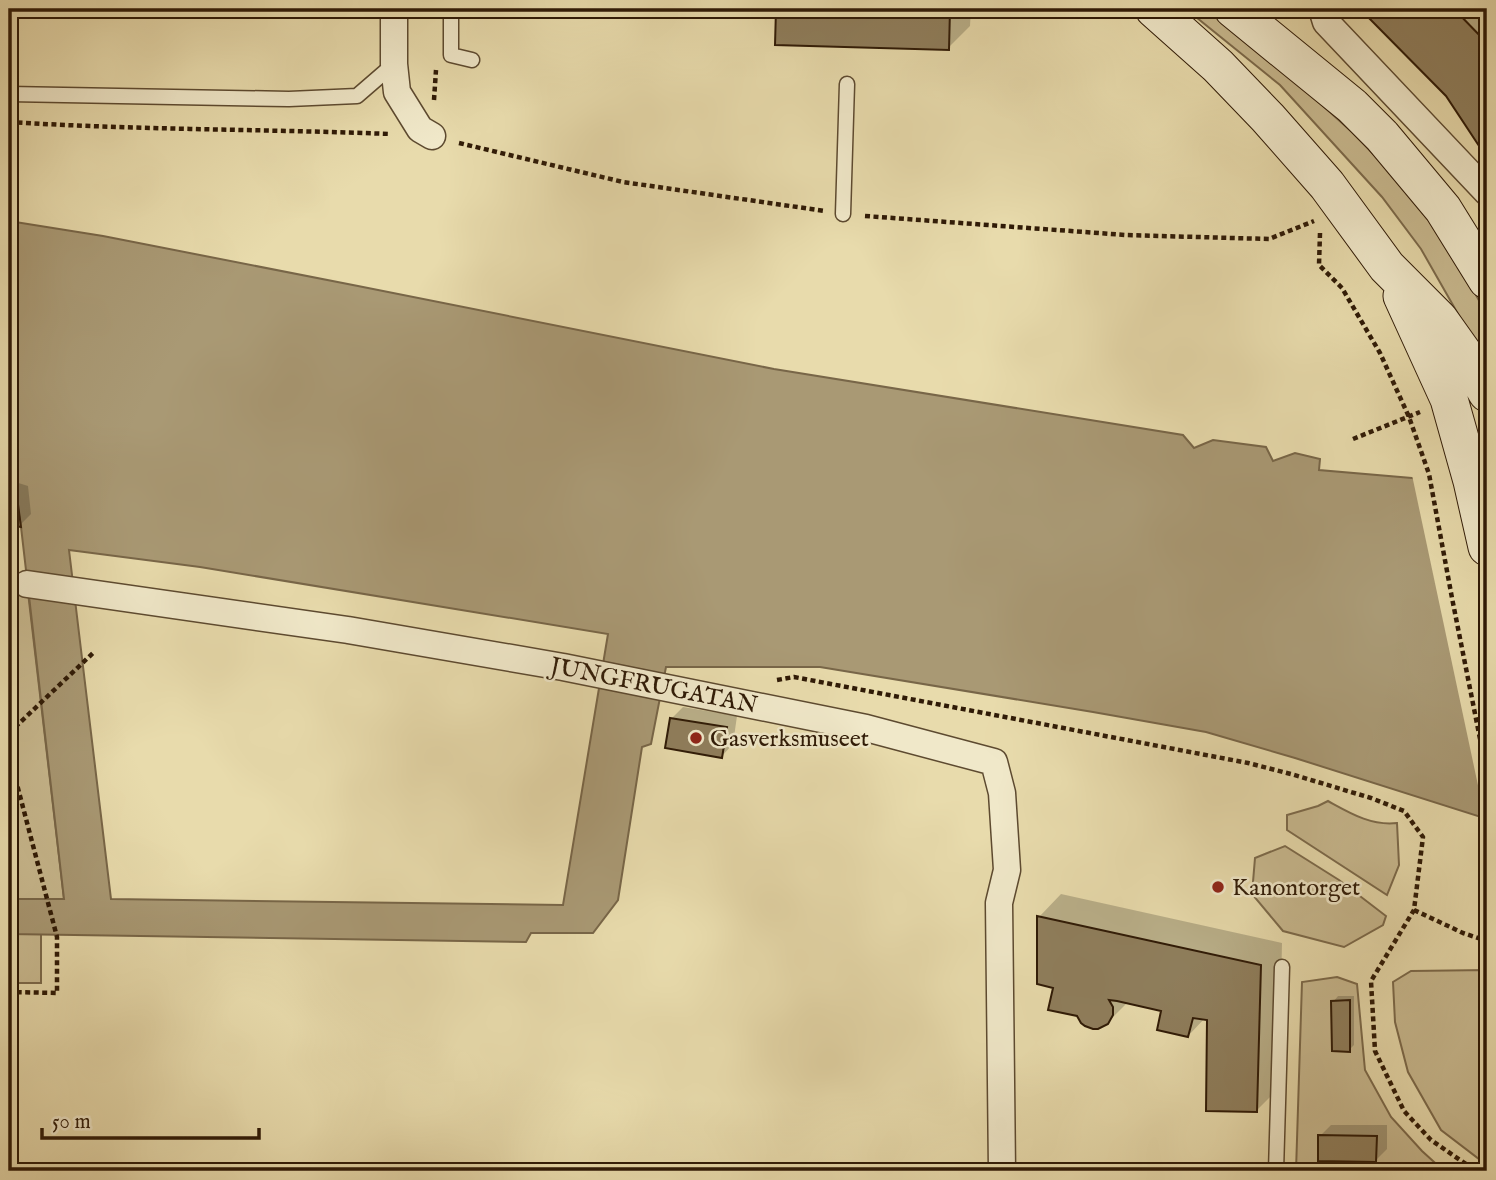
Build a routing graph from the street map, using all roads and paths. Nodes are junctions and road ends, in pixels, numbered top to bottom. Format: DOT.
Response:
graph roads {
  1 [pos="394,9"];
  2 [pos="435,9"];
  3 [pos="1154,9"];
  4 [pos="1233,9"];
  5 [pos="1322,9"];
  6 [pos="472,60"];
  7 [pos="394,64"];
  8 [pos="847,84"];
  9 [pos="9,94"];
  10 [pos="9,122"];
  11 [pos="432,136"];
  12 [pos="1487,192"];
  13 [pos="843,214"];
  14 [pos="1321,218"];
  15 [pos="1319,265"];
  16 [pos="1387,267"];
  17 [pos="1487,280"];
  18 [pos="1487,393"];
  19 [pos="1409,417"];
  20 [pos="1353,439"];
  21 [pos="1487,536"];
  22 [pos="27,584"];
  23 [pos="93,653"];
  24 [pos="772,681"];
  25 [pos="9,733"];
  26 [pos="9,754"];
  27 [pos="1487,774"];
  28 [pos="1414,910"];
  29 [pos="1487,941"];
  30 [pos="1282,967"];
  31 [pos="9,992"];
  32 [pos="1002,1171"];
  33 [pos="1276,1171"];
  34 [pos="1476,1171"];
  1 -- 7 [label="street"];
  2 -- 6 [label="lane"];
  3 -- 16 [label="main road"];
  4 -- 17 [label="main road"];
  5 -- 12 [label="street"];
  7 -- 9 [label="lane"];
  7 -- 11 [label="street"];
  8 -- 13 [label="lane"];
  10 -- 11 [label="path"];
  11 -- 13 [label="path"];
  13 -- 14 [label="path"];
  15 -- 19 [label="path"];
  16 -- 18 [label="main road"];
  16 -- 21 [label="main road"];
  19 -- 20 [label="path"];
  19 -- 27 [label="path"];
  22 -- 32 [label="street, JUNGFRUGATAN"];
  23 -- 25 [label="path"];
  24 -- 28 [label="path"];
  26 -- 31 [label="path"];
  28 -- 29 [label="path"];
  28 -- 34 [label="path"];
  30 -- 33 [label="lane"];
}
